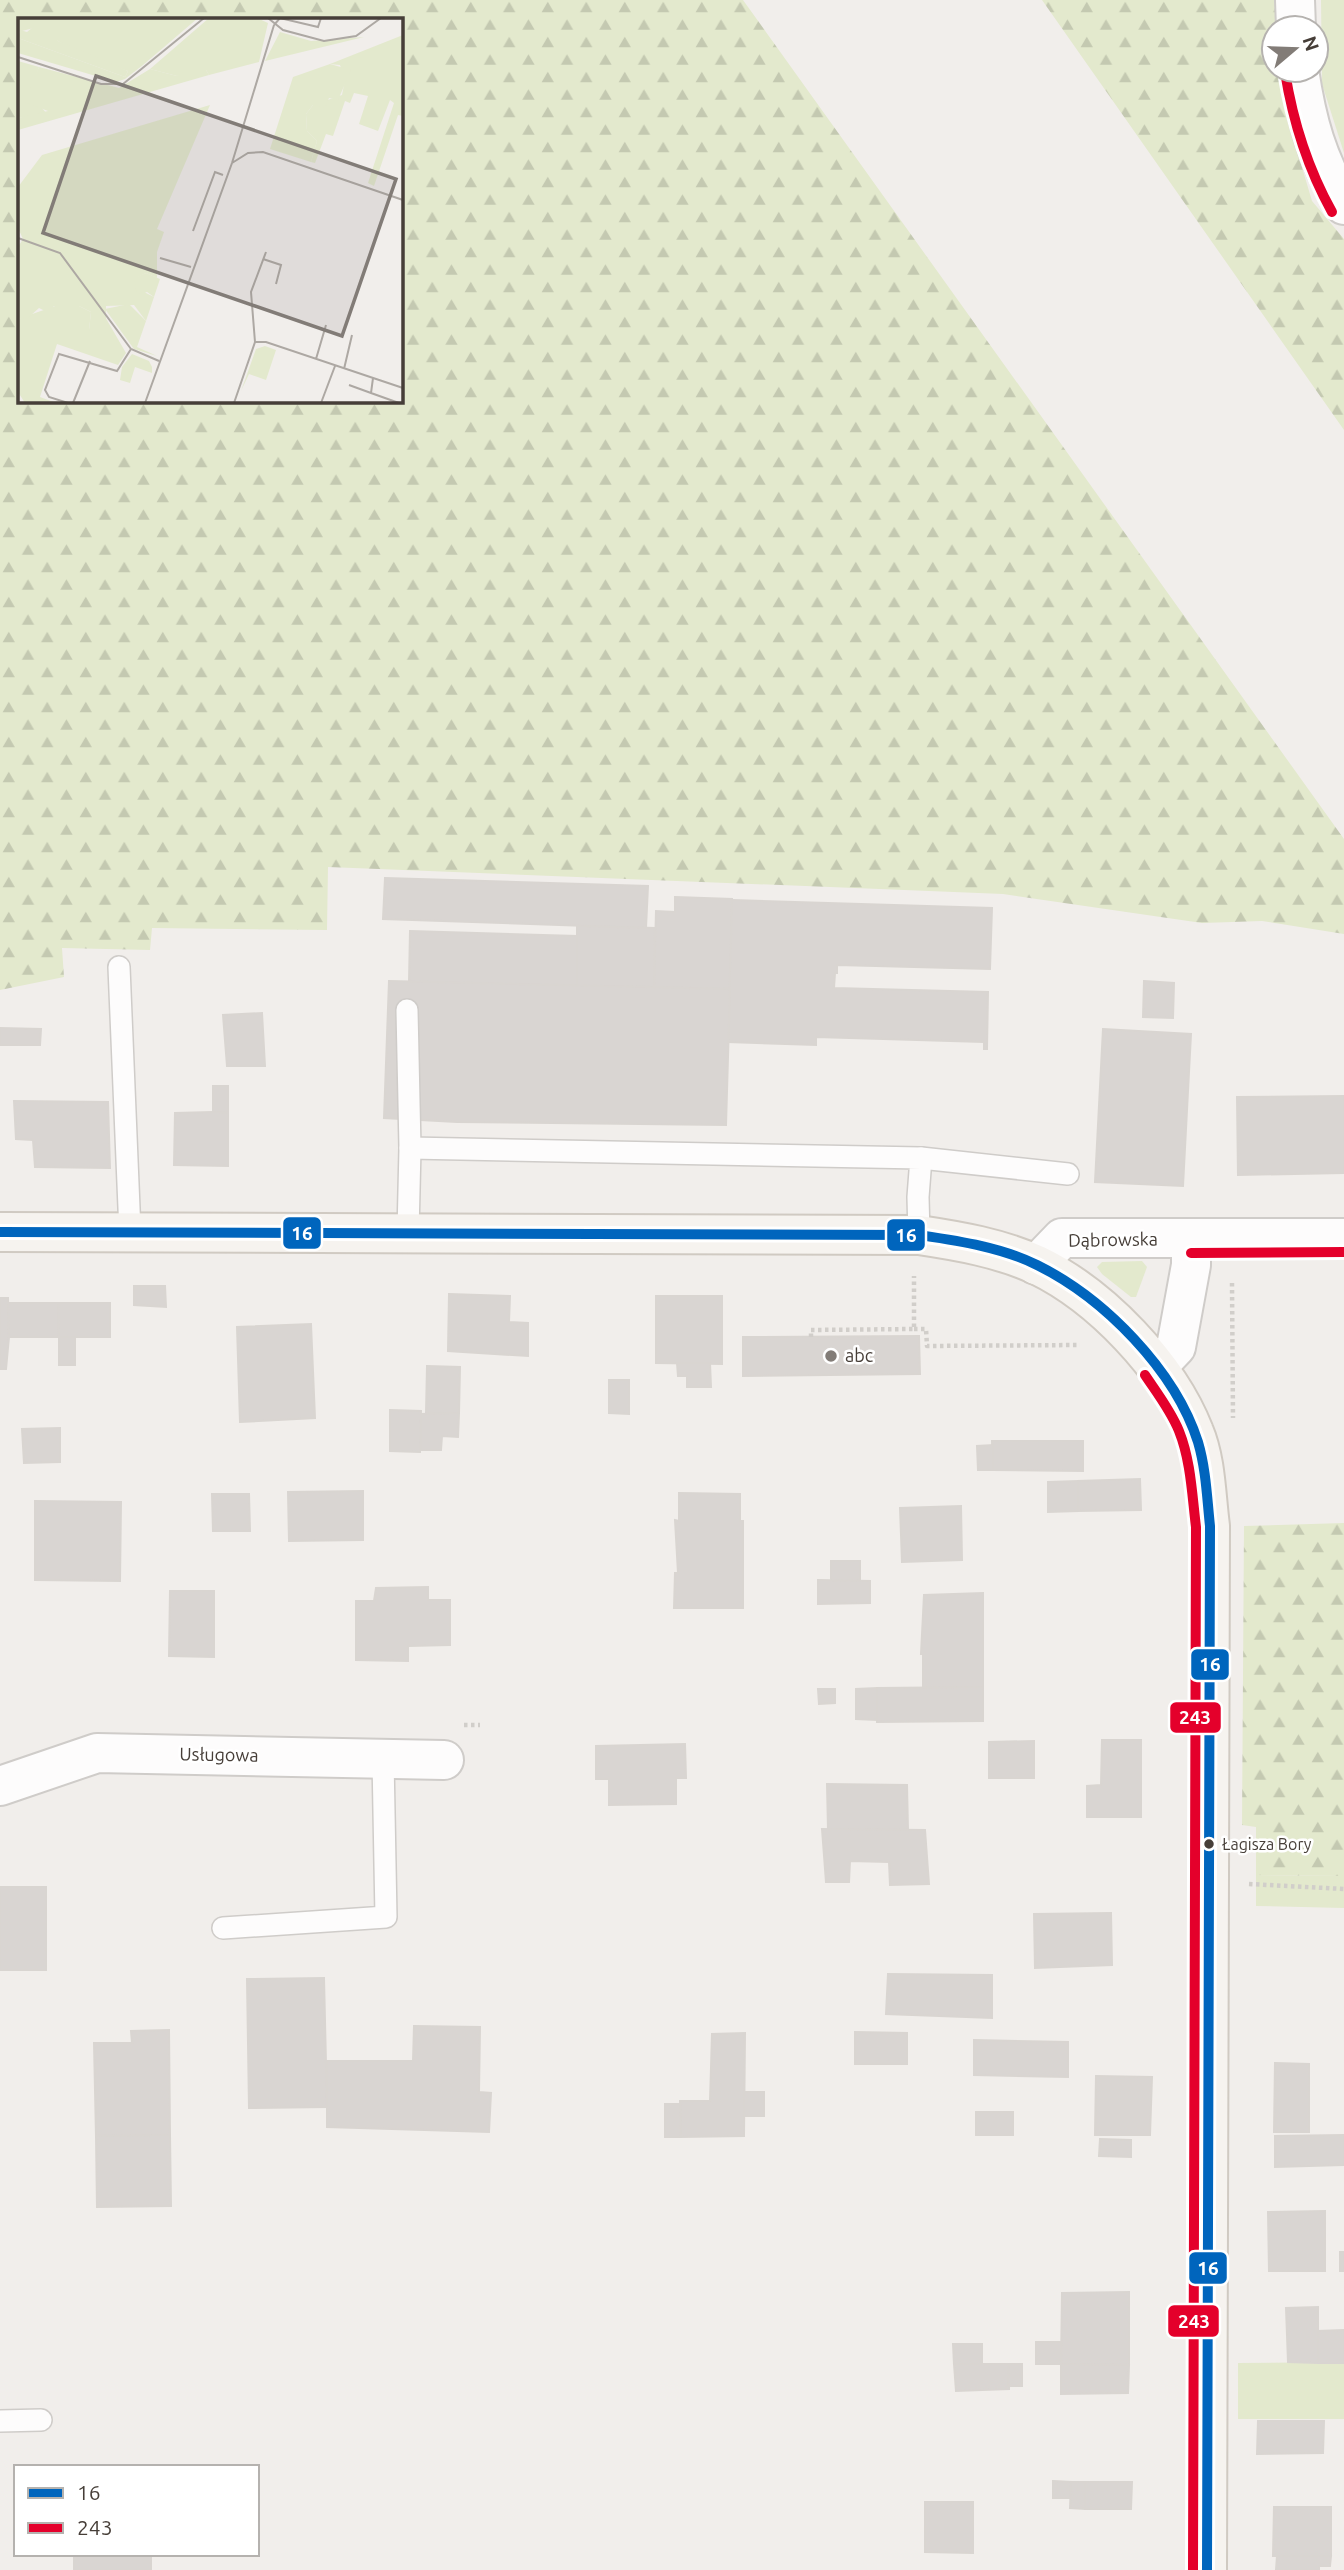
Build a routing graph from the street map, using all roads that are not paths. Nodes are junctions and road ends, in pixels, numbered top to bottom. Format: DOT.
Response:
graph roads {
  1 [pos="1301,84"];
  2 [pos="1344,205"];
  3 [pos="119,967"];
  4 [pos="407,1010"];
  5 [pos="410,1148"];
  6 [pos="921,1158"];
  7 [pos="1068,1174"];
  8 [pos="0,1232"];
  9 [pos="130,1232"];
  10 [pos="408,1232"];
  11 [pos="919,1235"];
  12 [pos="1344,1238"];
  13 [pos="1191,1239"];
  14 [pos="1036,1265"];
  15 [pos="1157,1367"];
  16 [pos="383,1759"];
  17 [pos="444,1760"];
  18 [pos="0,1786"];
  19 [pos="223,1928"];
  20 [pos="41,2420"];
  21 [pos="0,2421"];
  22 [pos="1208,2570"];
  1 -- 2 [label="street"];
  3 -- 9 [label="lane"];
  4 -- 5 [label="lane"];
  5 -- 6 [label="lane"];
  5 -- 10 [label="lane"];
  6 -- 7 [label="lane"];
  6 -- 11 [label="lane"];
  8 -- 9 [label="street"];
  9 -- 10 [label="street"];
  10 -- 11 [label="street"];
  11 -- 14 [label="street"];
  12 -- 13 [label="street, Dąbrowska"];
  13 -- 14 [label="street, Dąbrowska"];
  13 -- 15 [label="street"];
  14 -- 15 [label="street"];
  15 -- 22 [label="street"];
  16 -- 17 [label="street, Usługowa"];
  16 -- 18 [label="street, Usługowa"];
  16 -- 19 [label="lane"];
  20 -- 21 [label="lane"];
}
